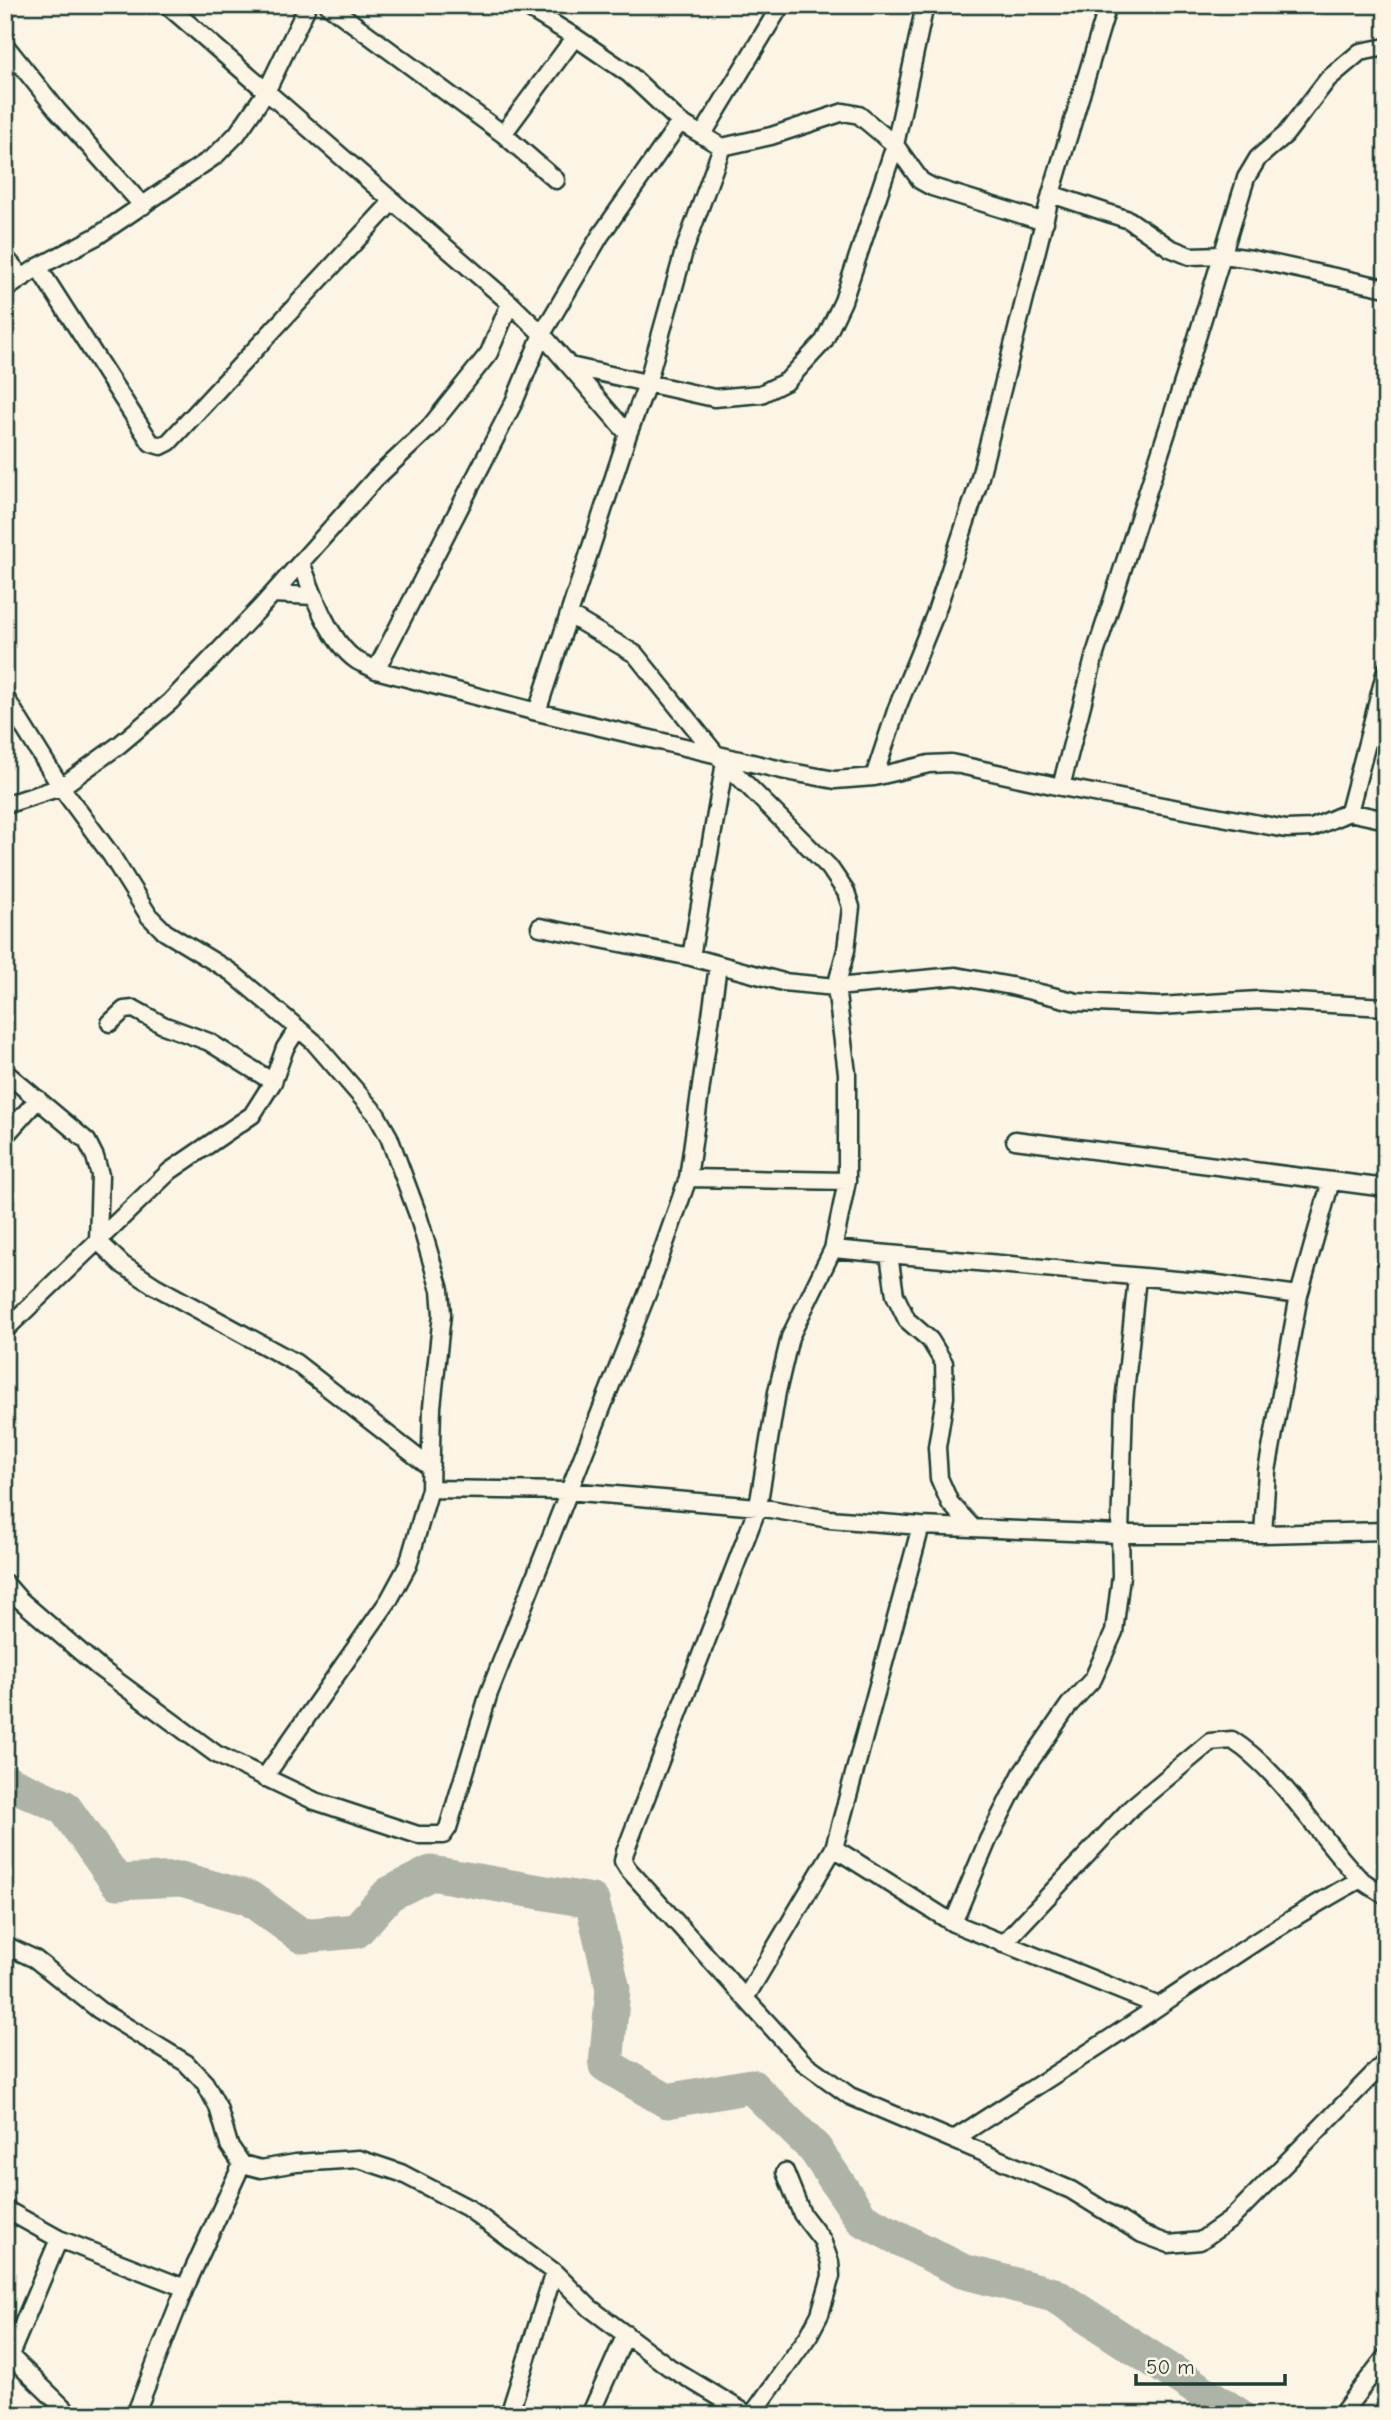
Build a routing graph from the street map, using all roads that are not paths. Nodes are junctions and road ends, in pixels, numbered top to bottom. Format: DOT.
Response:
graph roads {
  1 [pos="167,5"];
  2 [pos="308,5"];
  3 [pos="328,5"];
  4 [pos="523,5"];
  5 [pos="782,5"];
  6 [pos="925,5"];
  7 [pos="1108,5"];
  8 [pos="575,37"];
  9 [pos="5,46"];
  10 [pos="1386,47"];
  11 [pos="266,92"];
  12 [pos="680,122"];
  13 [pos="503,134"];
  14 [pos="703,134"];
  15 [pos="895,145"];
  16 [pos="722,147"];
  17 [pos="556,180"];
  18 [pos="1051,194"];
  19 [pos="392,202"];
  20 [pos="142,206"];
  21 [pos="1045,222"];
  22 [pos="1223,255"];
  23 [pos="5,257"];
  24 [pos="38,267"];
  25 [pos="23,278"];
  26 [pos="1386,288"];
  27 [pos="5,290"];
  28 [pos="510,303"];
  29 [pos="542,334"];
  30 [pos="570,366"];
  31 [pos="647,384"];
  32 [pos="628,434"];
  33 [pos="301,562"];
  34 [pos="273,594"];
  35 [pos="313,596"];
  36 [pos="569,615"];
  37 [pos="376,670"];
  38 [pos="1386,670"];
  39 [pos="5,697"];
  40 [pos="537,712"];
  41 [pos="720,758"];
  42 [pos="874,777"];
  43 [pos="61,787"];
  44 [pos="1061,787"];
  45 [pos="5,805"];
  46 [pos="1349,812"];
  47 [pos="1386,820"];
  48 [pos="540,927"];
  49 [pos="691,957"];
  50 [pos="718,966"];
  51 [pos="836,987"];
  52 [pos="1386,1007"];
  53 [pos="110,1023"];
  54 [pos="298,1028"];
  55 [pos="5,1072"];
  56 [pos="273,1082"];
  57 [pos="38,1099"];
  58 [pos="5,1136"];
  59 [pos="1015,1140"];
  60 [pos="688,1178"];
  61 [pos="847,1181"];
  62 [pos="1331,1181"];
  63 [pos="1386,1188"];
  64 [pos="98,1241"];
  65 [pos="833,1249"];
  66 [pos="889,1255"];
  67 [pos="1137,1277"];
  68 [pos="1299,1295"];
  69 [pos="5,1330"];
  70 [pos="430,1468"];
  71 [pos="430,1489"];
  72 [pos="567,1491"];
  73 [pos="758,1507"];
  74 [pos="921,1526"];
  75 [pos="971,1526"];
  76 [pos="1386,1531"];
  77 [pos="1120,1534"];
  78 [pos="1264,1534"];
  79 [pos="5,1583"];
  80 [pos="264,1778"];
  81 [pos="834,1848"];
  82 [pos="1360,1879"];
  83 [pos="1386,1896"];
  84 [pos="953,1923"];
  85 [pos="1003,1944"];
  86 [pos="5,1945"];
  87 [pos="746,1997"];
  88 [pos="1159,2006"];
  89 [pos="1386,2061"];
  90 [pos="954,2139"];
  91 [pos="242,2164"];
  92 [pos="785,2172"];
  93 [pos="5,2209"];
  94 [pos="59,2239"];
  95 [pos="554,2272"];
  96 [pos="185,2288"];
  97 [pos="626,2334"];
  98 [pos="8,2353"];
  99 [pos="1386,2356"];
  100 [pos="71,2415"];
  101 [pos="135,2415"];
  102 [pos="509,2415"];
  103 [pos="590,2415"];
  104 [pos="750,2415"];
  105 [pos="1342,2415"];
  1 -- 11 [label="street"];
  2 -- 11 [label="street"];
  3 -- 13 [label="street"];
  4 -- 8 [label="street"];
  5 -- 14 [label="street"];
  6 -- 15 [label="street"];
  7 -- 18 [label="street"];
  8 -- 12 [label="street"];
  8 -- 13 [label="street"];
  9 -- 20 [label="street"];
  10 -- 22 [label="street"];
  11 -- 19 [label="street"];
  11 -- 20 [label="street"];
  12 -- 14 [label="street"];
  12 -- 29 [label="street"];
  13 -- 17 [label="street"];
  14 -- 16 [label="street"];
  15 -- 16 [label="street"];
  15 -- 21 [label="street"];
  15 -- 31 [label="street"];
  16 -- 31 [label="street"];
  18 -- 21 [label="street"];
  18 -- 22 [label="street"];
  19 -- 24 [label="street"];
  19 -- 28 [label="street"];
  20 -- 24 [label="street"];
  21 -- 42 [label="street"];
  22 -- 26 [label="street"];
  22 -- 44 [label="street"];
  23 -- 25 [label="street"];
  24 -- 25 [label="street"];
  25 -- 27 [label="street"];
  28 -- 29 [label="street"];
  28 -- 33 [label="street"];
  29 -- 30 [label="street"];
  29 -- 37 [label="street"];
  30 -- 31 [label="street"];
  30 -- 32 [label="street"];
  31 -- 32 [label="street"];
  32 -- 36 [label="street"];
  33 -- 34 [label="street"];
  33 -- 35 [label="street"];
  34 -- 35 [label="street"];
  34 -- 43 [label="street"];
  35 -- 37 [label="street"];
  36 -- 40 [label="street"];
  36 -- 41 [label="street"];
  37 -- 40 [label="street"];
  38 -- 46 [label="street"];
  39 -- 43 [label="street"];
  40 -- 41 [label="street"];
  41 -- 42 [label="street"];
  41 -- 49 [label="street"];
  41 -- 51 [label="street"];
  42 -- 44 [label="street"];
  43 -- 45 [label="street"];
  43 -- 54 [label="street"];
  44 -- 46 [label="street"];
  46 -- 47 [label="street"];
  48 -- 49 [label="street"];
  49 -- 50 [label="street"];
  50 -- 51 [label="street"];
  50 -- 60 [label="street"];
  51 -- 52 [label="street"];
  51 -- 61 [label="street"];
  53 -- 56 [label="street"];
  54 -- 56 [label="street"];
  54 -- 70 [label="street"];
  55 -- 57 [label="street"];
  56 -- 64 [label="street"];
  57 -- 58 [label="street"];
  57 -- 64 [label="street"];
  59 -- 62 [label="street"];
  60 -- 61 [label="street"];
  60 -- 72 [label="street"];
  61 -- 65 [label="street"];
  62 -- 63 [label="street"];
  62 -- 68 [label="street"];
  64 -- 69 [label="street"];
  64 -- 70 [label="street"];
  65 -- 66 [label="street"];
  65 -- 73 [label="street"];
  66 -- 67 [label="street"];
  66 -- 75 [label="street"];
  67 -- 68 [label="street"];
  67 -- 77 [label="street"];
  68 -- 78 [label="street"];
  70 -- 71 [label="street"];
  71 -- 72 [label="street"];
  71 -- 80 [label="street"];
  72 -- 73 [label="street"];
  72 -- 80 [label="street"];
  73 -- 74 [label="street"];
  73 -- 87 [label="street"];
  74 -- 75 [label="street"];
  74 -- 81 [label="street"];
  75 -- 77 [label="street"];
  76 -- 78 [label="street"];
  77 -- 78 [label="street"];
  77 -- 84 [label="street"];
  79 -- 80 [label="street"];
  81 -- 84 [label="street"];
  81 -- 87 [label="street"];
  82 -- 83 [label="street"];
  82 -- 85 [label="street"];
  82 -- 88 [label="street"];
  84 -- 85 [label="street"];
  85 -- 88 [label="street"];
  86 -- 91 [label="street"];
  87 -- 90 [label="street"];
  88 -- 90 [label="street"];
  89 -- 90 [label="street"];
  91 -- 95 [label="street"];
  91 -- 96 [label="street"];
  92 -- 104 [label="street"];
  93 -- 94 [label="street"];
  94 -- 96 [label="street"];
  94 -- 98 [label="street"];
  95 -- 97 [label="street"];
  95 -- 102 [label="street"];
  96 -- 101 [label="street"];
  97 -- 103 [label="street"];
  97 -- 104 [label="street"];
  98 -- 100 [label="street"];
  99 -- 105 [label="street"];
}
